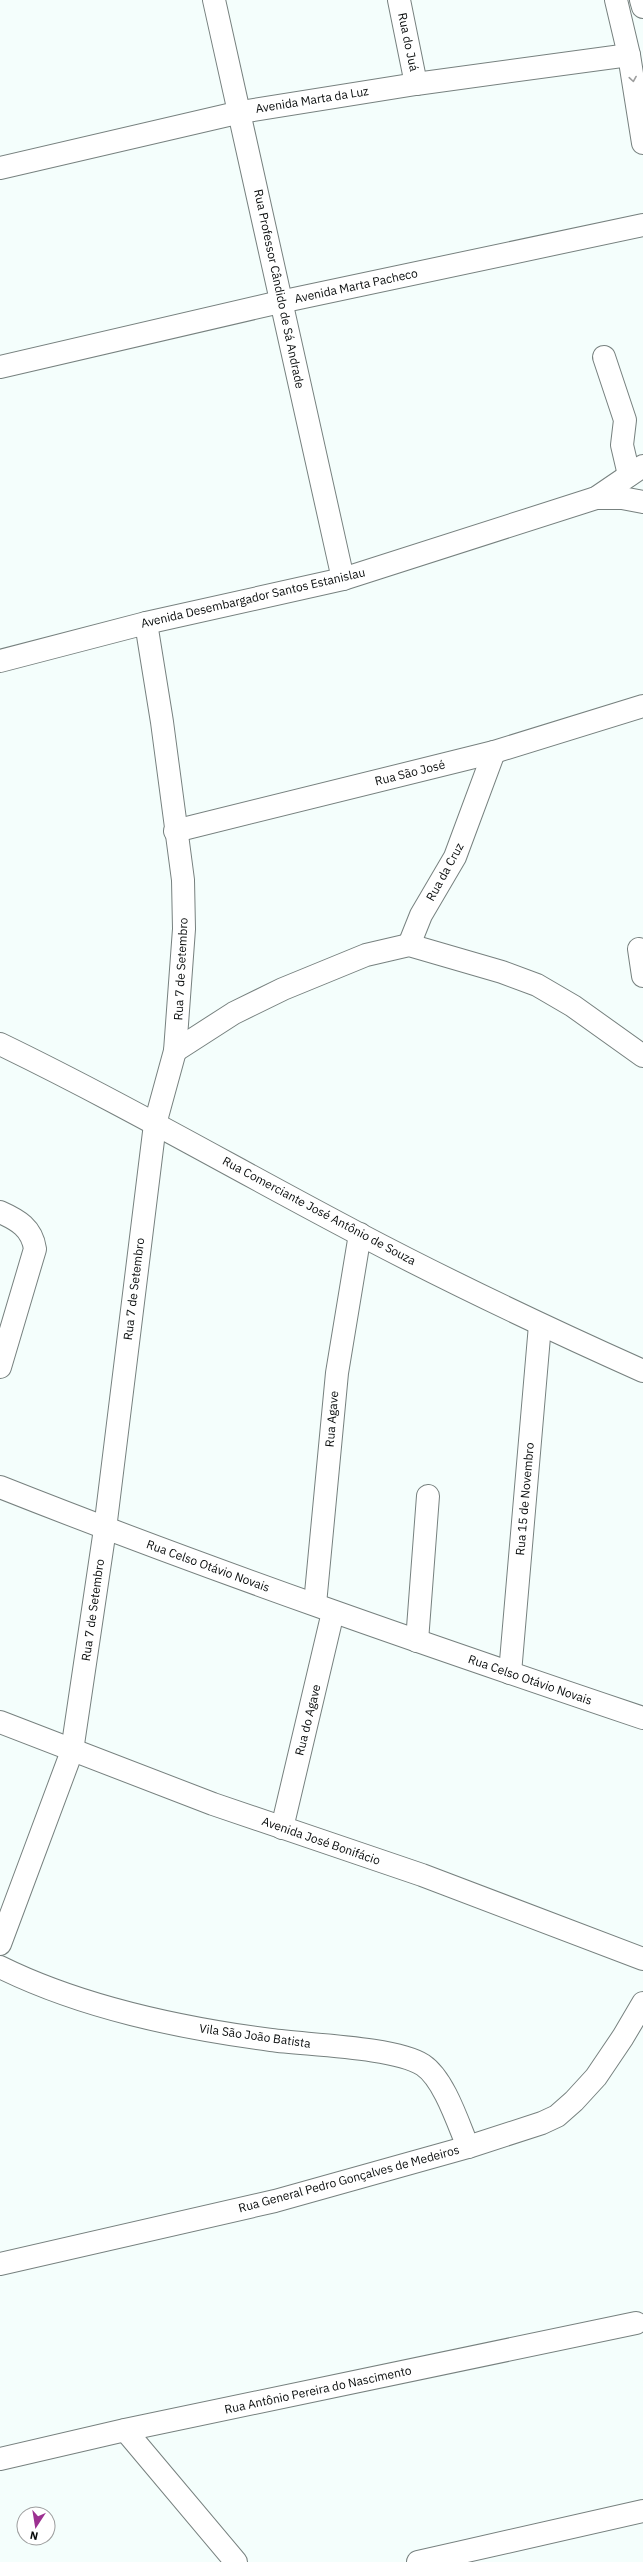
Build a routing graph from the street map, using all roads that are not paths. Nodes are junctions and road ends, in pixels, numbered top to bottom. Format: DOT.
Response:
graph roads {
  1 [pos="214,0"];
  2 [pos="399,0"];
  3 [pos="616,0"];
  4 [pos="641,0"];
  5 [pos="643,7"];
  6 [pos="629,55"];
  7 [pos="416,84"];
  8 [pos="241,112"];
  9 [pos="643,143"];
  10 [pos="0,168"];
  11 [pos="643,225"];
  12 [pos="280,302"];
  13 [pos="604,357"];
  14 [pos="0,367"];
  15 [pos="636,470"];
  16 [pos="596,498"];
  17 [pos="643,502"];
  18 [pos="343,579"];
  19 [pos="146,624"];
  20 [pos="0,661"];
  21 [pos="643,706"];
  22 [pos="494,752"];
  23 [pos="175,831"];
  24 [pos="409,945"];
  25 [pos="639,949"];
  26 [pos="643,976"];
  27 [pos="0,1044"];
  28 [pos="175,1051"];
  29 [pos="643,1056"];
  30 [pos="156,1124"];
  31 [pos="0,1212"];
  32 [pos="360,1234"];
  33 [pos="540,1324"];
  34 [pos="0,1367"];
  35 [pos="643,1371"];
  36 [pos="0,1487"];
  37 [pos="428,1496"];
  38 [pos="105,1529"];
  39 [pos="324,1608"];
  40 [pos="417,1641"];
  41 [pos="510,1673"];
  42 [pos="643,1718"];
  43 [pos="0,1722"];
  44 [pos="72,1751"];
  45 [pos="282,1828"];
  46 [pos="0,1944"];
  47 [pos="643,1959"];
  48 [pos="0,1967"];
  49 [pos="643,2003"];
  50 [pos="468,2147"];
  51 [pos="0,2264"];
  52 [pos="636,2323"];
  53 [pos="125,2430"];
  54 [pos="0,2459"];
  55 [pos="643,2511"];
  56 [pos="236,2562"];
  57 [pos="418,2562"];
  1 -- 8 [label="main road, Rua Professor Cândido de Sá Andrade"];
  2 -- 7 [label="main road, Rua do Juá"];
  3 -- 6 [label="main road"];
  4 -- 5 [label="main road"];
  6 -- 7 [label="main road, Avenida Marta da Luz"];
  6 -- 9 [label="main road, one-way"];
  7 -- 8 [label="main road, Avenida Marta da Luz"];
  8 -- 10 [label="main road, Avenida Marta da Luz"];
  8 -- 12 [label="main road, Rua Professor Cândido de Sá Andrade"];
  11 -- 12 [label="main road, Avenida Marta Pacheco"];
  12 -- 14 [label="main road, Avenida Marta Pacheco"];
  12 -- 18 [label="main road, Rua Professor Cândido de Sá Andrade"];
  13 -- 15 [label="main road"];
  15 -- 16 [label="main road, Avenida Desembargador Santos Estanislau"];
  16 -- 17 [label="main road, Avenida Desembargador Santos Estanislau"];
  16 -- 18 [label="main road, Avenida Desembargador Santos Estanislau"];
  18 -- 19 [label="main road, Avenida Desembargador Santos Estanislau"];
  19 -- 20 [label="main road, Avenida Desembargador Santos Estanislau"];
  19 -- 23 [label="main road, Rua 7 de Setembro"];
  21 -- 22 [label="main road, Rua São José"];
  22 -- 23 [label="main road, Rua São José"];
  22 -- 24 [label="main road, Rua da Cruz"];
  23 -- 28 [label="main road, Rua 7 de Setembro"];
  24 -- 28 [label="main road"];
  24 -- 29 [label="main road"];
  25 -- 26 [label="main road"];
  27 -- 30 [label="main road, Rua Comerciante José Antônio de Souza"];
  28 -- 30 [label="main road, Rua 7 de Setembro"];
  30 -- 32 [label="main road, Rua Comerciante José Antônio de Souza"];
  30 -- 38 [label="main road, Rua 7 de Setembro"];
  31 -- 34 [label="main road"];
  32 -- 33 [label="main road, Rua Comerciante José Antônio de Souza"];
  32 -- 39 [label="main road, Rua Agave"];
  33 -- 35 [label="main road, Rua Comerciante José Antônio de Souza"];
  33 -- 41 [label="main road, Rua 15 de Novembro"];
  36 -- 38 [label="main road, Rua Celso Otávio Novais"];
  37 -- 40 [label="main road"];
  38 -- 39 [label="main road, Rua Celso Otávio Novais"];
  38 -- 44 [label="main road, Rua 7 de Setembro"];
  39 -- 40 [label="main road, Rua Celso Otávio Novais"];
  39 -- 45 [label="main road, Rua do Agave"];
  40 -- 41 [label="main road, Rua Celso Otávio Novais"];
  41 -- 42 [label="main road, Rua Celso Otávio Novais"];
  43 -- 44 [label="main road, Avenida José Bonifácio"];
  44 -- 45 [label="main road, Avenida José Bonifácio"];
  44 -- 46 [label="main road, Rua 7 de Setembro"];
  45 -- 47 [label="main road, Avenida José Bonifácio"];
  48 -- 50 [label="main road, Vila São João Batista"];
  49 -- 50 [label="main road, Rua General Pedro Gonçalves de Medeiros"];
  50 -- 51 [label="main road, Rua General Pedro Gonçalves de Medeiros"];
  52 -- 53 [label="main road, Rua Antônio Pereira do Nascimento"];
  53 -- 54 [label="main road, Rua Antônio Pereira do Nascimento"];
  53 -- 56 [label="main road"];
  55 -- 57 [label="main road"];
}
